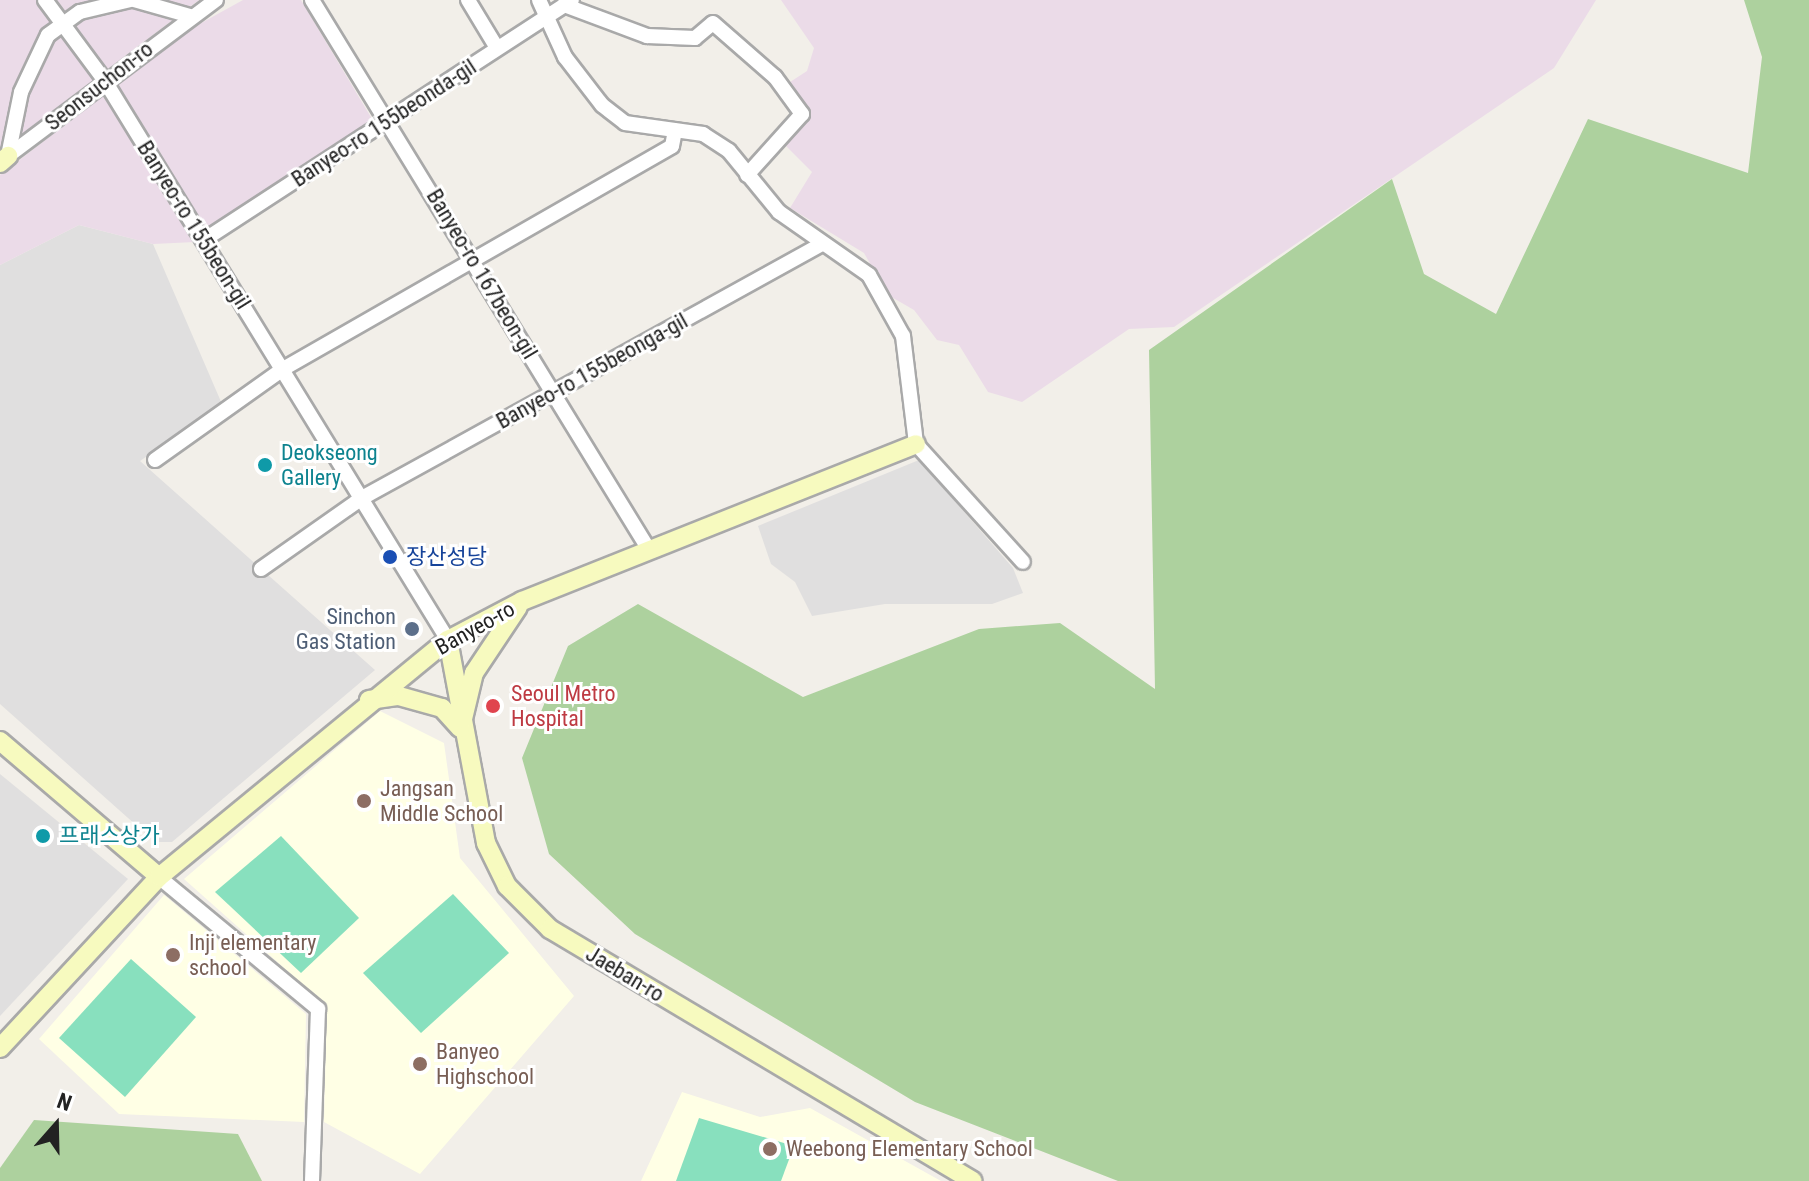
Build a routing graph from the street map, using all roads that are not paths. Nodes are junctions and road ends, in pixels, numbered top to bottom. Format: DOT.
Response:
graph roads {
  1 [pos="45,0"];
  2 [pos="132,0"];
  3 [pos="216,0"];
  4 [pos="312,0"];
  5 [pos="468,0"];
  6 [pos="539,0"];
  7 [pos="568,3"];
  8 [pos="550,14"];
  9 [pos="190,16"];
  10 [pos="62,21"];
  11 [pos="497,48"];
  12 [pos="105,81"];
  13 [pos="387,122"];
  14 [pos="675,130"];
  15 [pos="4,160"];
  16 [pos="747,175"];
  17 [pos="204,240"];
  18 [pos="822,244"];
  19 [pos="475,259"];
  20 [pos="283,369"];
  21 [pos="554,393"];
  22 [pos="916,444"];
  23 [pos="155,460"];
  24 [pos="362,498"];
  25 [pos="649,550"];
  26 [pos="1023,562"];
  27 [pos="261,569"];
  28 [pos="522,601"];
  29 [pos="448,640"];
  30 [pos="366,701"];
  31 [pos="461,729"];
  32 [pos="0,741"];
  33 [pos="159,877"];
  34 [pos="0,1048"];
  35 [pos="312,1181"];
  36 [pos="972,1181"];
  1 -- 10 [label="street, Banyeo-ro 155beon-gil"];
  2 -- 9 [label="street"];
  2 -- 10 [label="street"];
  3 -- 9 [label="street, Seonsuchon-ro"];
  4 -- 13 [label="street, Banyeo-ro 167beon-gil"];
  5 -- 11 [label="street"];
  6 -- 8 [label="street"];
  7 -- 8 [label="street, Banyeo-ro 155beonda-gil"];
  7 -- 16 [label="street, Banyeo-ro 155beonda-gil"];
  8 -- 11 [label="street, Banyeo-ro 155beonda-gil"];
  8 -- 14 [label="street"];
  9 -- 12 [label="street, Seonsuchon-ro"];
  10 -- 12 [label="street, Banyeo-ro 155beon-gil"];
  10 -- 15 [label="street, Seonsuchon-ro"];
  11 -- 13 [label="street, Banyeo-ro 155beonda-gil"];
  12 -- 15 [label="street, Seonsuchon-ro"];
  12 -- 17 [label="street, Banyeo-ro 155beon-gil"];
  13 -- 17 [label="street, Banyeo-ro 155beonda-gil"];
  13 -- 19 [label="street, Banyeo-ro 167beon-gil"];
  14 -- 16 [label="street"];
  14 -- 19 [label="street"];
  16 -- 18 [label="street"];
  17 -- 20 [label="street, Banyeo-ro 155beon-gil"];
  18 -- 21 [label="street, Banyeo-ro 155beonga-gil"];
  18 -- 22 [label="street"];
  19 -- 20 [label="street"];
  19 -- 21 [label="street, Banyeo-ro 167beon-gil"];
  20 -- 23 [label="street"];
  20 -- 24 [label="street, Banyeo-ro 155beon-gil"];
  21 -- 24 [label="street, Banyeo-ro 155beonga-gil"];
  21 -- 25 [label="street, Banyeo-ro 167beon-gil"];
  22 -- 25 [label="main road, Banyeo-ro"];
  22 -- 26 [label="street"];
  24 -- 27 [label="street"];
  24 -- 29 [label="street, Banyeo-ro 155beon-gil"];
  25 -- 28 [label="main road, Banyeo-ro"];
  28 -- 29 [label="main road, Banyeo-ro"];
  28 -- 31 [label="main road"];
  29 -- 30 [label="main road, Banyeo-ro"];
  29 -- 31 [label="main road, Jaeban-ro"];
  30 -- 31 [label="main road"];
  30 -- 33 [label="main road, Banyeo-ro"];
  31 -- 36 [label="main road, Jaeban-ro"];
  32 -- 33 [label="main road"];
  33 -- 34 [label="main road, Banyeo-ro"];
  33 -- 35 [label="street"];
}
